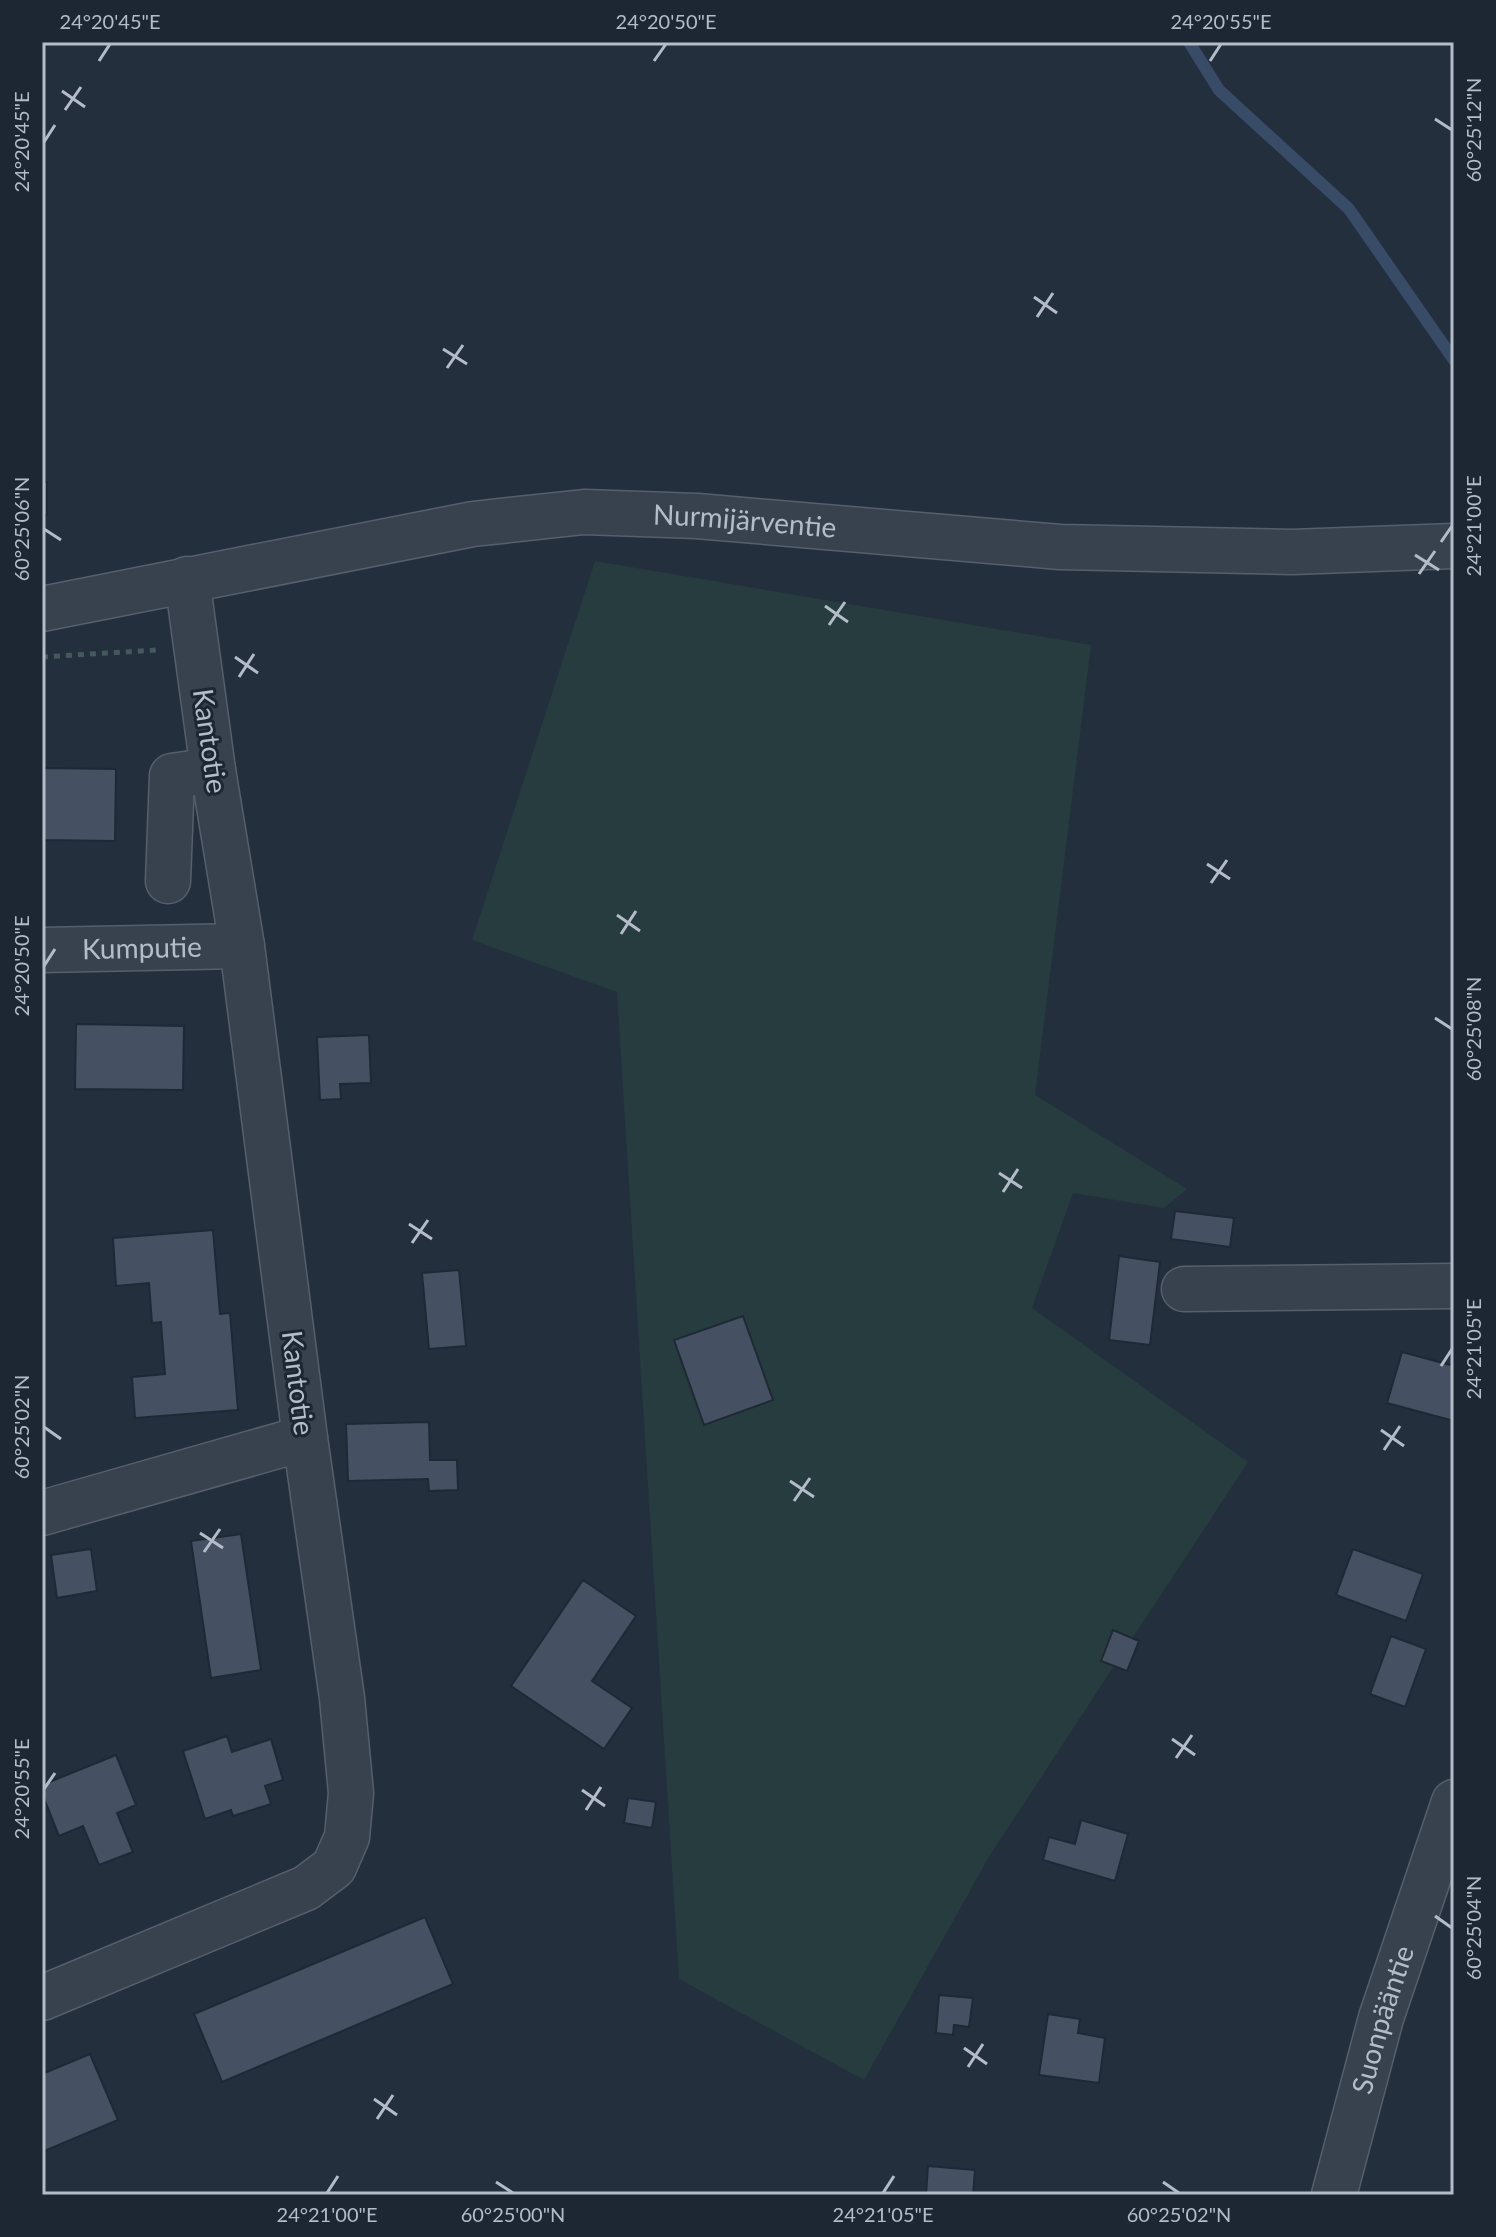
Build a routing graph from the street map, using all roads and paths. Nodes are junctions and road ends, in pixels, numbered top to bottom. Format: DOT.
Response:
graph roads {
  1 [pos="1454,546"];
  2 [pos="187,579"];
  3 [pos="42,609"];
  4 [pos="198,648"];
  5 [pos="42,657"];
  6 [pos="213,770"];
  7 [pos="168,881"];
  8 [pos="242,946"];
  9 [pos="42,950"];
  10 [pos="1454,1286"];
  11 [pos="1184,1289"];
  12 [pos="305,1438"];
  13 [pos="42,1513"];
  14 [pos="1454,1802"];
  15 [pos="42,1998"];
  16 [pos="1334,2195"];
  1 -- 2 [label="street, Nurmijärventie"];
  2 -- 3 [label="street, Nurmijärventie"];
  2 -- 4 [label="street, Kantotie"];
  4 -- 5 [label="path"];
  4 -- 6 [label="street, Kantotie"];
  6 -- 7 [label="street"];
  6 -- 8 [label="street, Kantotie"];
  8 -- 9 [label="street, Kumputie"];
  8 -- 12 [label="street, Kantotie"];
  10 -- 11 [label="street"];
  12 -- 13 [label="street"];
  12 -- 15 [label="street, Kantotie"];
  14 -- 16 [label="street, Suonpääntie"];
}
